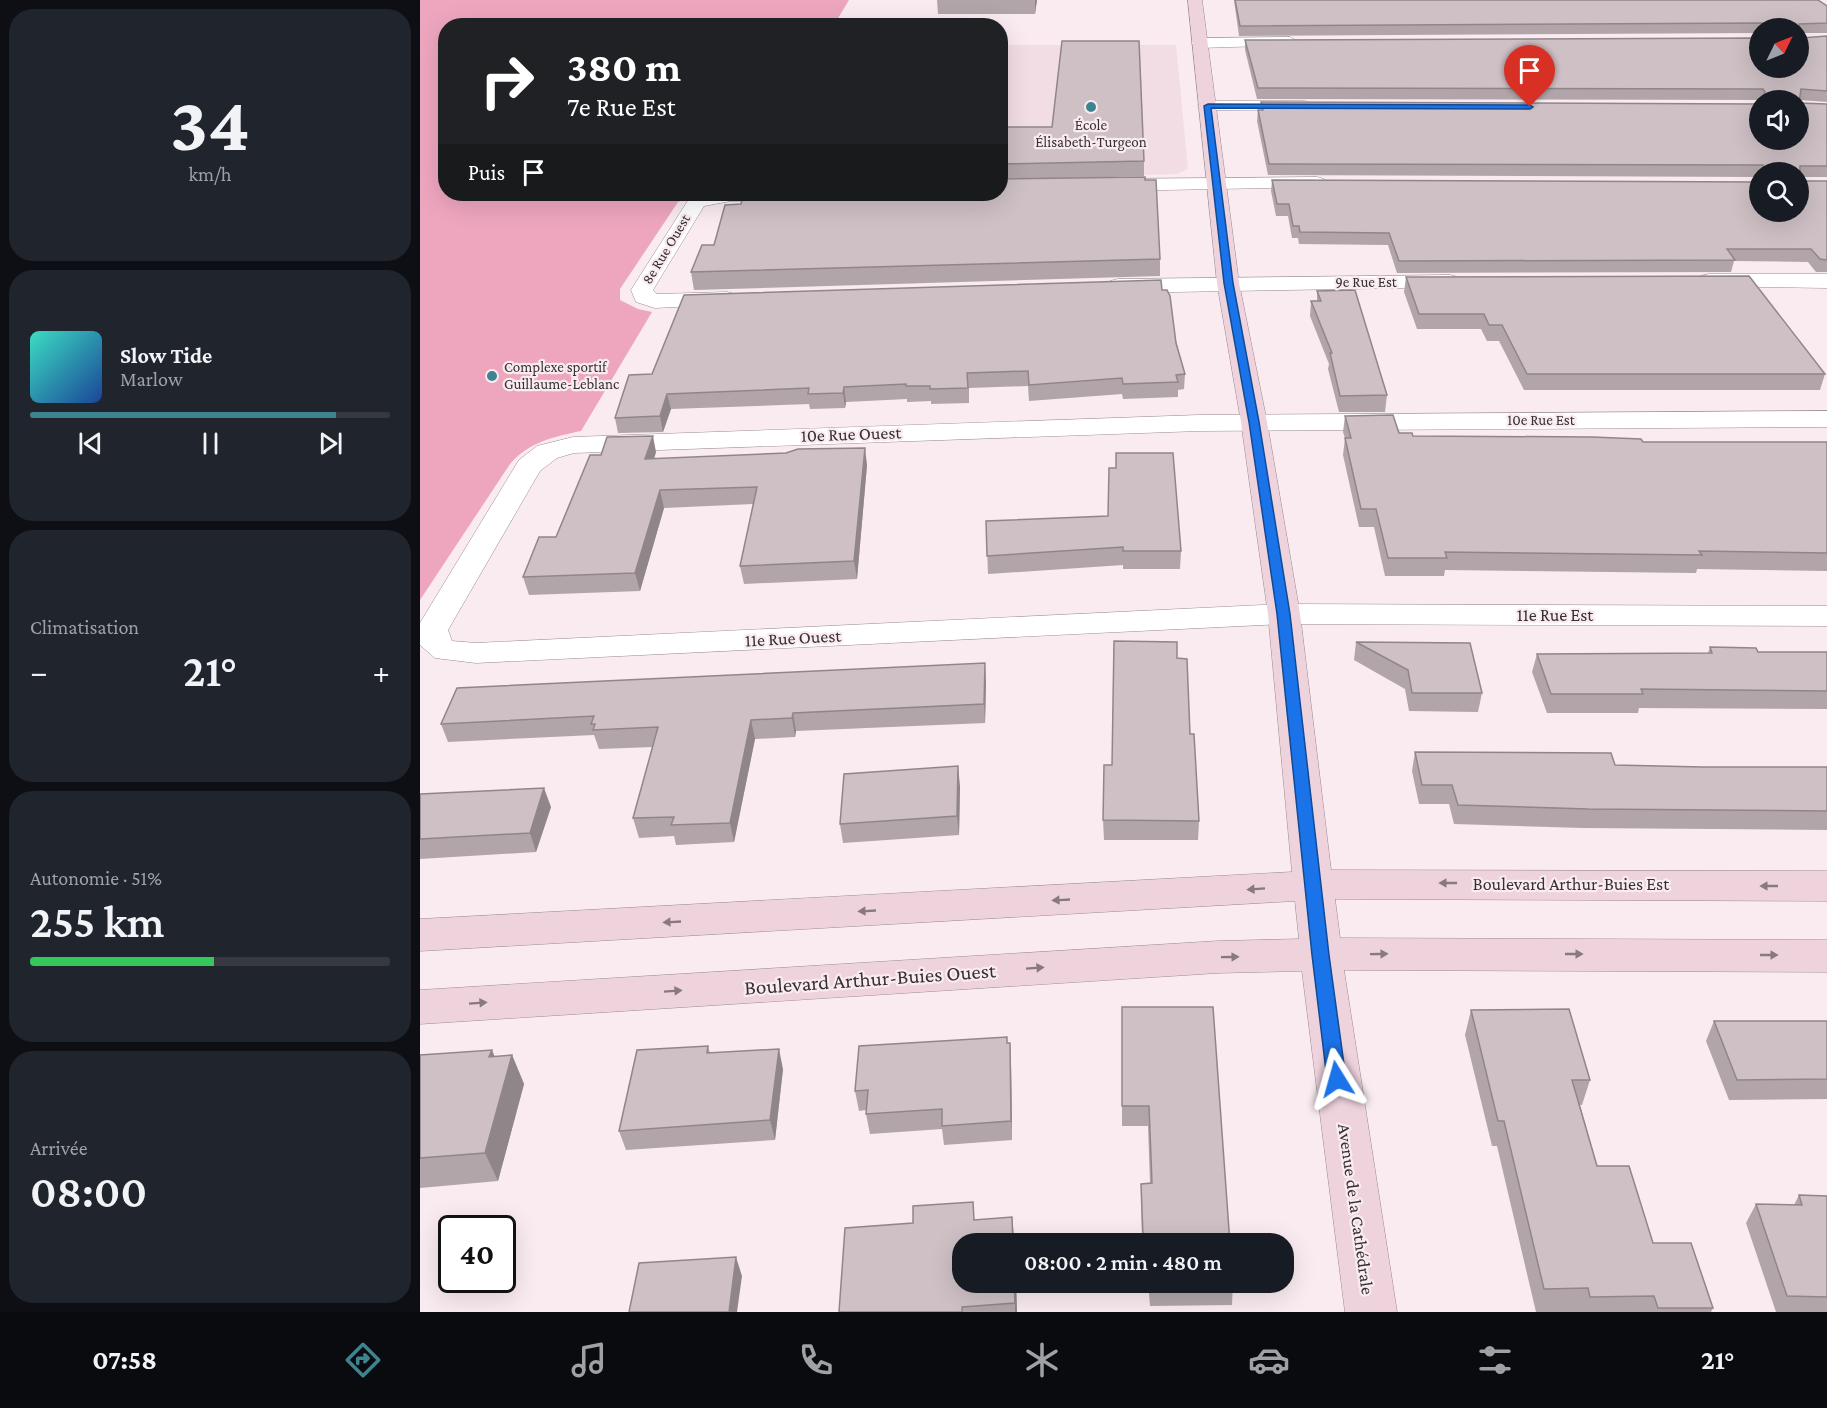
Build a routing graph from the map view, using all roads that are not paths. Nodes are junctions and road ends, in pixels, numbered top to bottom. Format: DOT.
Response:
graph roads {
  1 [pos="1195,0"];
  2 [pos="1306,42"];
  3 [pos="1199,43"];
  4 [pos="1208,106"];
  5 [pos="1325,106"];
  6 [pos="1218,183"];
  7 [pos="1335,183"];
  8 [pos="1096,186"];
  9 [pos="706,201"];
  10 [pos="1683,281"];
  11 [pos="1827,281"];
  12 [pos="1468,282"];
  13 [pos="1228,283"];
  14 [pos="1090,287"];
  15 [pos="749,298"];
  16 [pos="1827,418"];
  17 [pos="1254,422"];
  18 [pos="489,530"];
  19 [pos="1284,614"];
  20 [pos="1827,616"];
  21 [pos="1314,885"];
  22 [pos="1827,886"];
  23 [pos="420,936"];
  24 [pos="1320,955"];
  25 [pos="1827,956"];
  26 [pos="420,1007"];
  27 [pos="1371,1312"];
  1 -- 3 [label="street, Avenue de la Cathédrale"];
  2 -- 3 [label="street"];
  3 -- 4 [label="street, Avenue de la Cathédrale"];
  4 -- 5 [label="street"];
  4 -- 6 [label="street, Avenue de la Cathédrale"];
  6 -- 7 [label="street"];
  6 -- 8 [label="street"];
  6 -- 13 [label="street, Avenue de la Cathédrale"];
  9 -- 15 [label="street, 8e Rue Ouest"];
  10 -- 11 [label="street"];
  12 -- 13 [label="street, 9e Rue Est"];
  13 -- 14 [label="street, 9e Rue Est"];
  13 -- 17 [label="street, Avenue de la Cathédrale"];
  16 -- 17 [label="street, 10e Rue Est"];
  17 -- 18 [label="street, 10e Rue Ouest"];
  17 -- 19 [label="street, Avenue de la Cathédrale"];
  18 -- 19 [label="street, 11e Rue Ouest"];
  19 -- 20 [label="street, 11e Rue Est"];
  19 -- 21 [label="street, Avenue de la Cathédrale"];
  22 -- 21 [label="street, Boulevard Arthur-Buies Est, one-way"];
  21 -- 23 [label="street, one-way"];
  21 -- 24 [label="street, Avenue de la Cathédrale"];
  24 -- 25 [label="street, one-way"];
  26 -- 24 [label="street, Boulevard Arthur-Buies Ouest, one-way"];
  24 -- 27 [label="street, Avenue de la Cathédrale"];
}
